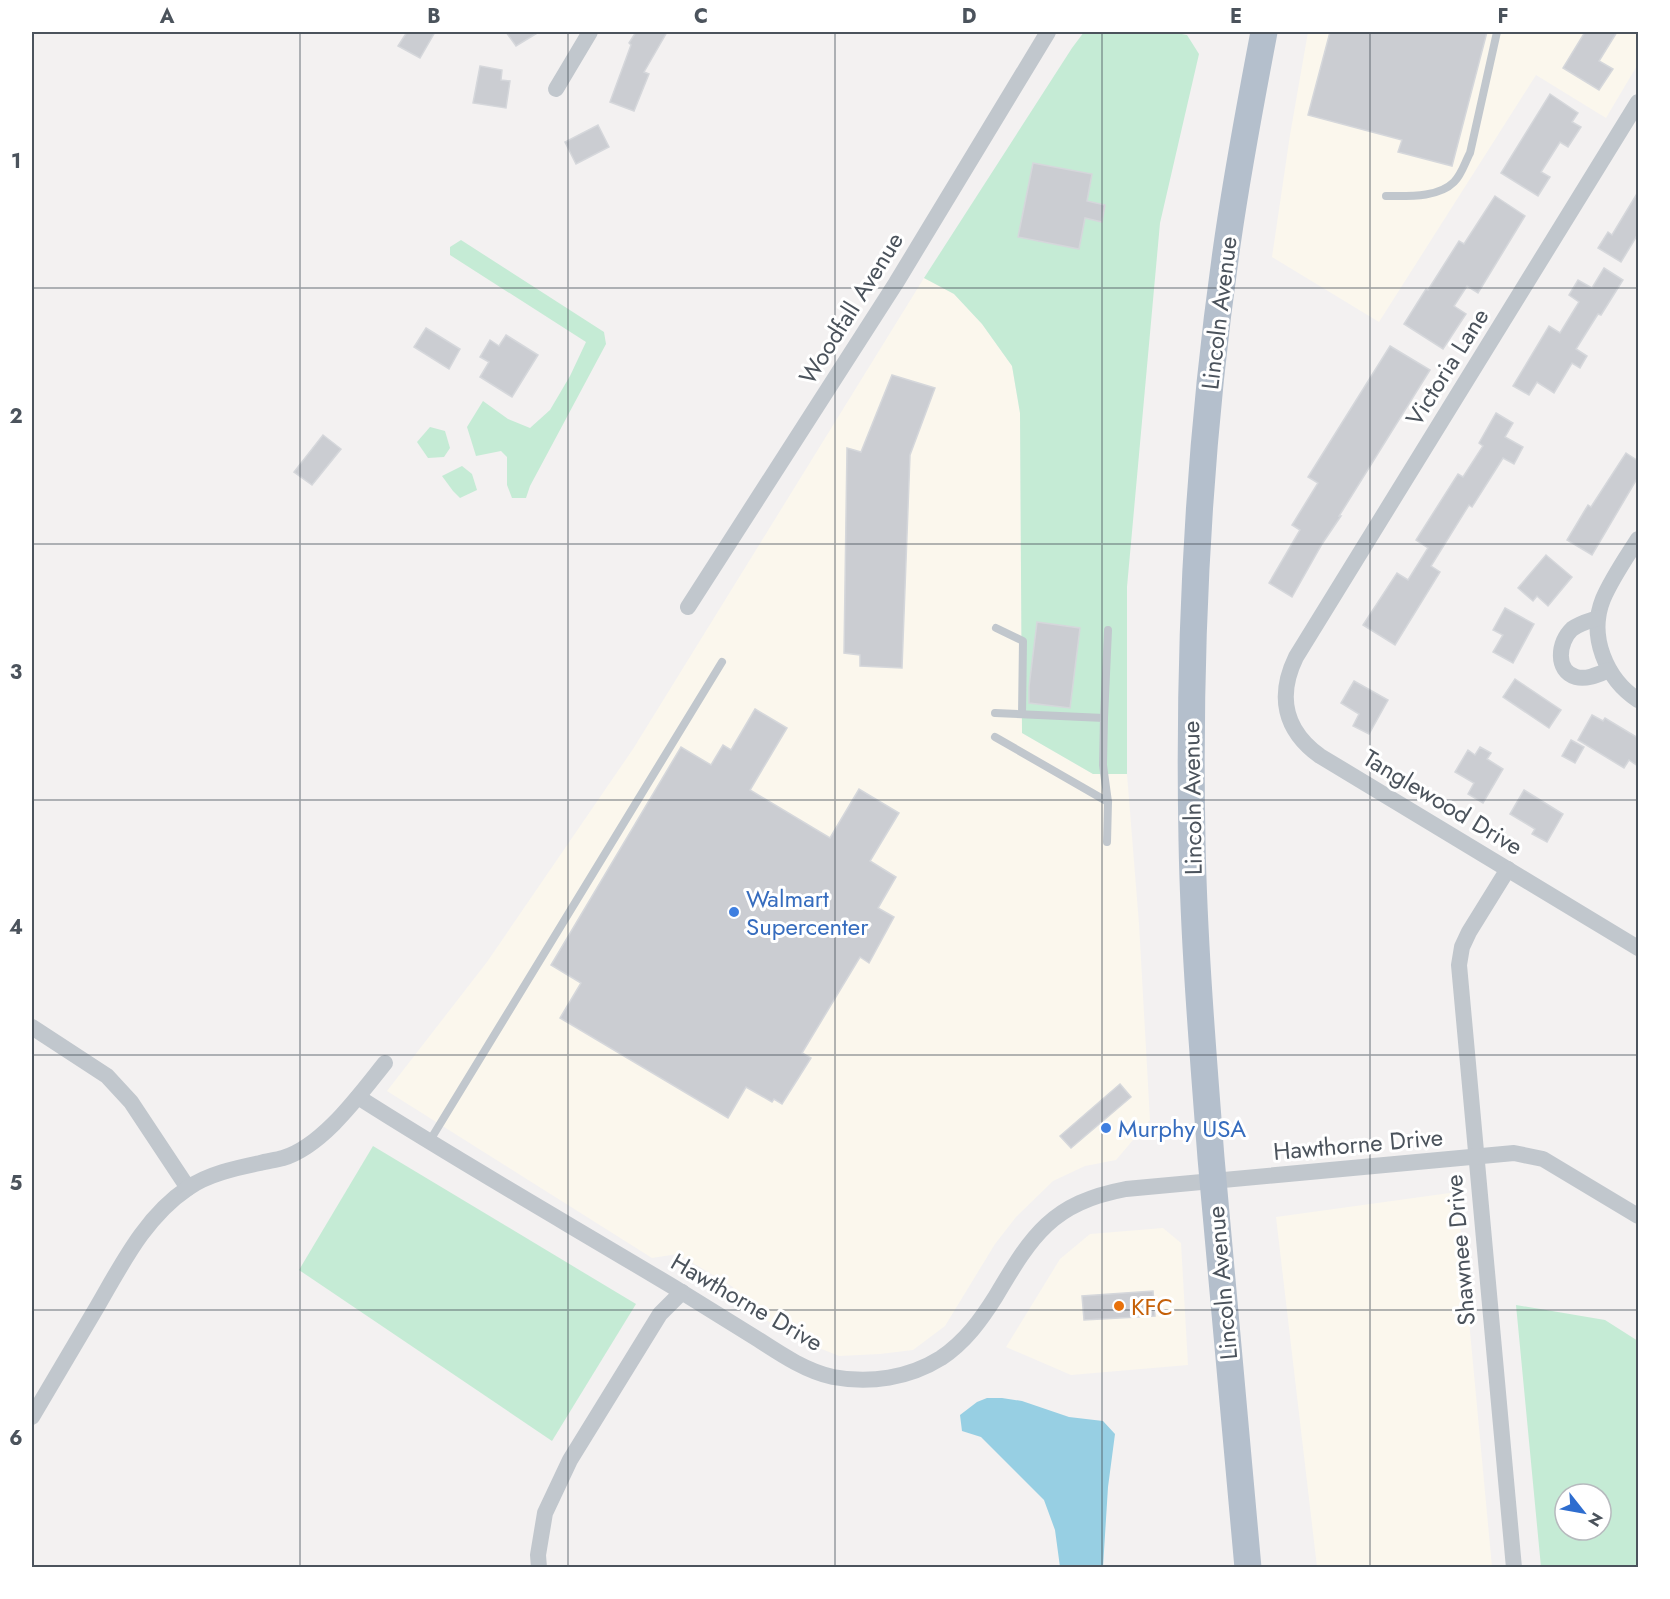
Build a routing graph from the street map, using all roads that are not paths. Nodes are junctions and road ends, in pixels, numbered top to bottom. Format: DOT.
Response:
graph roads {
  1 [pos="590,32"];
  2 [pos="1048,32"];
  3 [pos="1264,32"];
  4 [pos="1497,32"];
  5 [pos="556,89"];
  6 [pos="1638,102"];
  7 [pos="1386,196"];
  8 [pos="1638,539"];
  9 [pos="688,607"];
  10 [pos="1598,618"];
  11 [pos="996,628"];
  12 [pos="1108,630"];
  13 [pos="1296,657"];
  14 [pos="722,662"];
  15 [pos="1609,670"];
  16 [pos="1638,700"];
  17 [pos="995,713"];
  18 [pos="1022,714"];
  19 [pos="1104,718"];
  20 [pos="994,736"];
  21 [pos="1108,802"];
  22 [pos="1107,842"];
  23 [pos="1508,869"];
  24 [pos="1638,948"];
  25 [pos="32,1027"];
  26 [pos="385,1063"];
  27 [pos="358,1097"];
  28 [pos="429,1142"];
  29 [pos="1475,1158"];
  30 [pos="1213,1181"];
  31 [pos="188,1188"];
  32 [pos="1638,1216"];
  33 [pos="682,1292"];
  34 [pos="32,1417"];
  35 [pos="539,1568"];
  36 [pos="1248,1568"];
  37 [pos="1514,1568"];
  1 -- 5 [label="street"];
  2 -- 9 [label="street, Woodfall Avenue"];
  3 -- 30 [label="main road, Lincoln Avenue"];
  4 -- 7 [label="lane"];
  6 -- 13 [label="street, Victoria Lane"];
  8 -- 10 [label="street"];
  10 -- 15 [label="street"];
  10 -- 15 [label="street"];
  11 -- 18 [label="lane"];
  12 -- 19 [label="lane"];
  13 -- 23 [label="street, Tanglewood Drive"];
  14 -- 28 [label="lane"];
  15 -- 16 [label="street"];
  17 -- 18 [label="lane"];
  18 -- 19 [label="lane"];
  19 -- 21 [label="lane"];
  20 -- 21 [label="lane"];
  21 -- 22 [label="lane"];
  23 -- 24 [label="street, Tanglewood Drive"];
  23 -- 29 [label="street, Shawnee Drive"];
  25 -- 31 [label="street"];
  26 -- 27 [label="street"];
  27 -- 28 [label="street, Hawthorne Drive"];
  27 -- 31 [label="street"];
  28 -- 33 [label="street, Hawthorne Drive"];
  29 -- 30 [label="street, Hawthorne Drive"];
  29 -- 32 [label="street, Hawthorne Drive"];
  29 -- 37 [label="street, Shawnee Drive"];
  30 -- 33 [label="street, Hawthorne Drive"];
  30 -- 36 [label="main road, Lincoln Avenue"];
  31 -- 34 [label="street"];
  33 -- 35 [label="street"];
}
